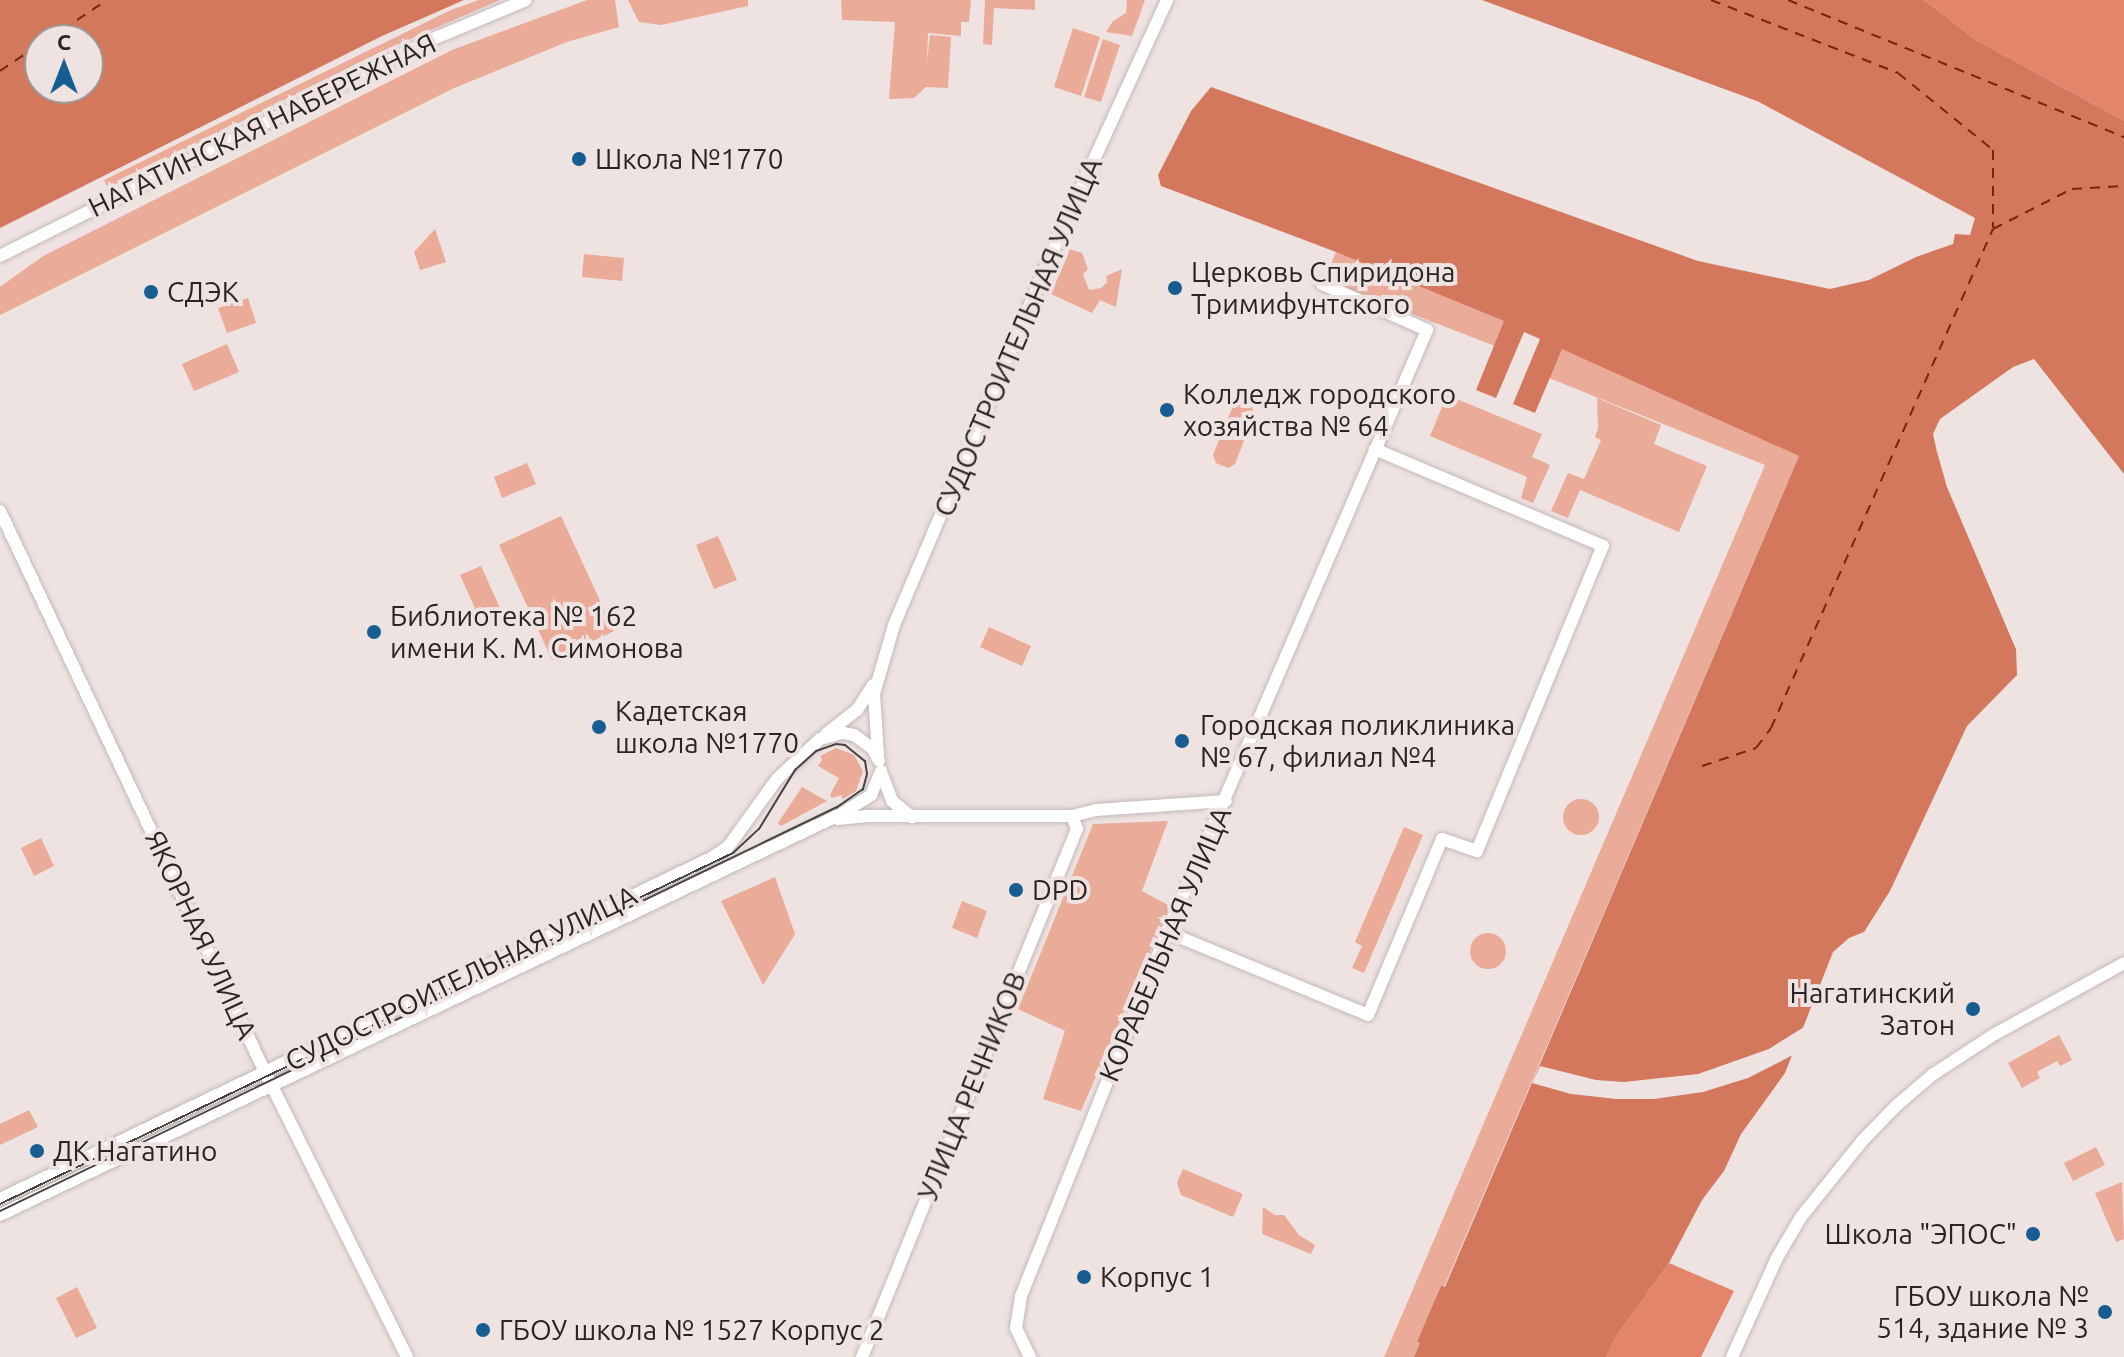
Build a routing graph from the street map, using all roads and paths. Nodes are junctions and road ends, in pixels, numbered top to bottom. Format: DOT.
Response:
graph roads {
  1 [pos="526,0"];
  2 [pos="1167,0"];
  3 [pos="1,256"];
  4 [pos="1322,284"];
  5 [pos="1375,449"];
  6 [pos="0,511"];
  7 [pos="877,677"];
  8 [pos="820,739"];
  9 [pos="880,766"];
  10 [pos="1226,801"];
  11 [pos="1072,816"];
  12 [pos="912,817"];
  13 [pos="817,825"];
  14 [pos="736,836"];
  15 [pos="753,854"];
  16 [pos="1167,932"];
  17 [pos="2124,963"];
  18 [pos="265,1072"];
  19 [pos="271,1085"];
  20 [pos="0,1199"];
  21 [pos="0,1215"];
  22 [pos="407,1357"];
  23 [pos="862,1357"];
  24 [pos="1030,1357"];
  25 [pos="1732,1357"];
  1 -- 3 [label="street, НАГАТИНСКАЯ НАБЕРЕЖНАЯ"];
  2 -- 7 [label="street, СУДОСТРОИТЕЛЬНАЯ УЛИЦА"];
  4 -- 5 [label="street, КОРАБЕЛЬНАЯ УЛИЦА"];
  5 -- 10 [label="street, КОРАБЕЛЬНАЯ УЛИЦА"];
  5 -- 16 [label="street"];
  6 -- 18 [label="street, ЯКОРНАЯ УЛИЦА"];
  7 -- 8 [label="street, СУДОСТРОИТЕЛЬНАЯ УЛИЦА"];
  7 -- 9 [label="street"];
  8 -- 9 [label="street"];
  8 -- 14 [label="street, СУДОСТРОИТЕЛЬНАЯ УЛИЦА"];
  9 -- 12 [label="street"];
  9 -- 13 [label="street"];
  10 -- 11 [label="street"];
  10 -- 16 [label="street, КОРАБЕЛЬНАЯ УЛИЦА"];
  11 -- 12 [label="street"];
  11 -- 23 [label="street, УЛИЦА РЕЧНИКОВ"];
  12 -- 13 [label="street"];
  13 -- 15 [label="street, СУДОСТРОИТЕЛЬНАЯ УЛИЦА"];
  14 -- 15 [label="street"];
  14 -- 18 [label="street, СУДОСТРОИТЕЛЬНАЯ УЛИЦА"];
  15 -- 19 [label="street, СУДОСТРОИТЕЛЬНАЯ УЛИЦА"];
  16 -- 24 [label="street, КОРАБЕЛЬНАЯ УЛИЦА"];
  17 -- 25 [label="street"];
  18 -- 19 [label="street, ЯКОРНАЯ УЛИЦА"];
  18 -- 20 [label="street, СУДОСТРОИТЕЛЬНАЯ УЛИЦА"];
  19 -- 21 [label="street, СУДОСТРОИТЕЛЬНАЯ УЛИЦА"];
  19 -- 22 [label="street, ЯКОРНАЯ УЛИЦА"];
}
